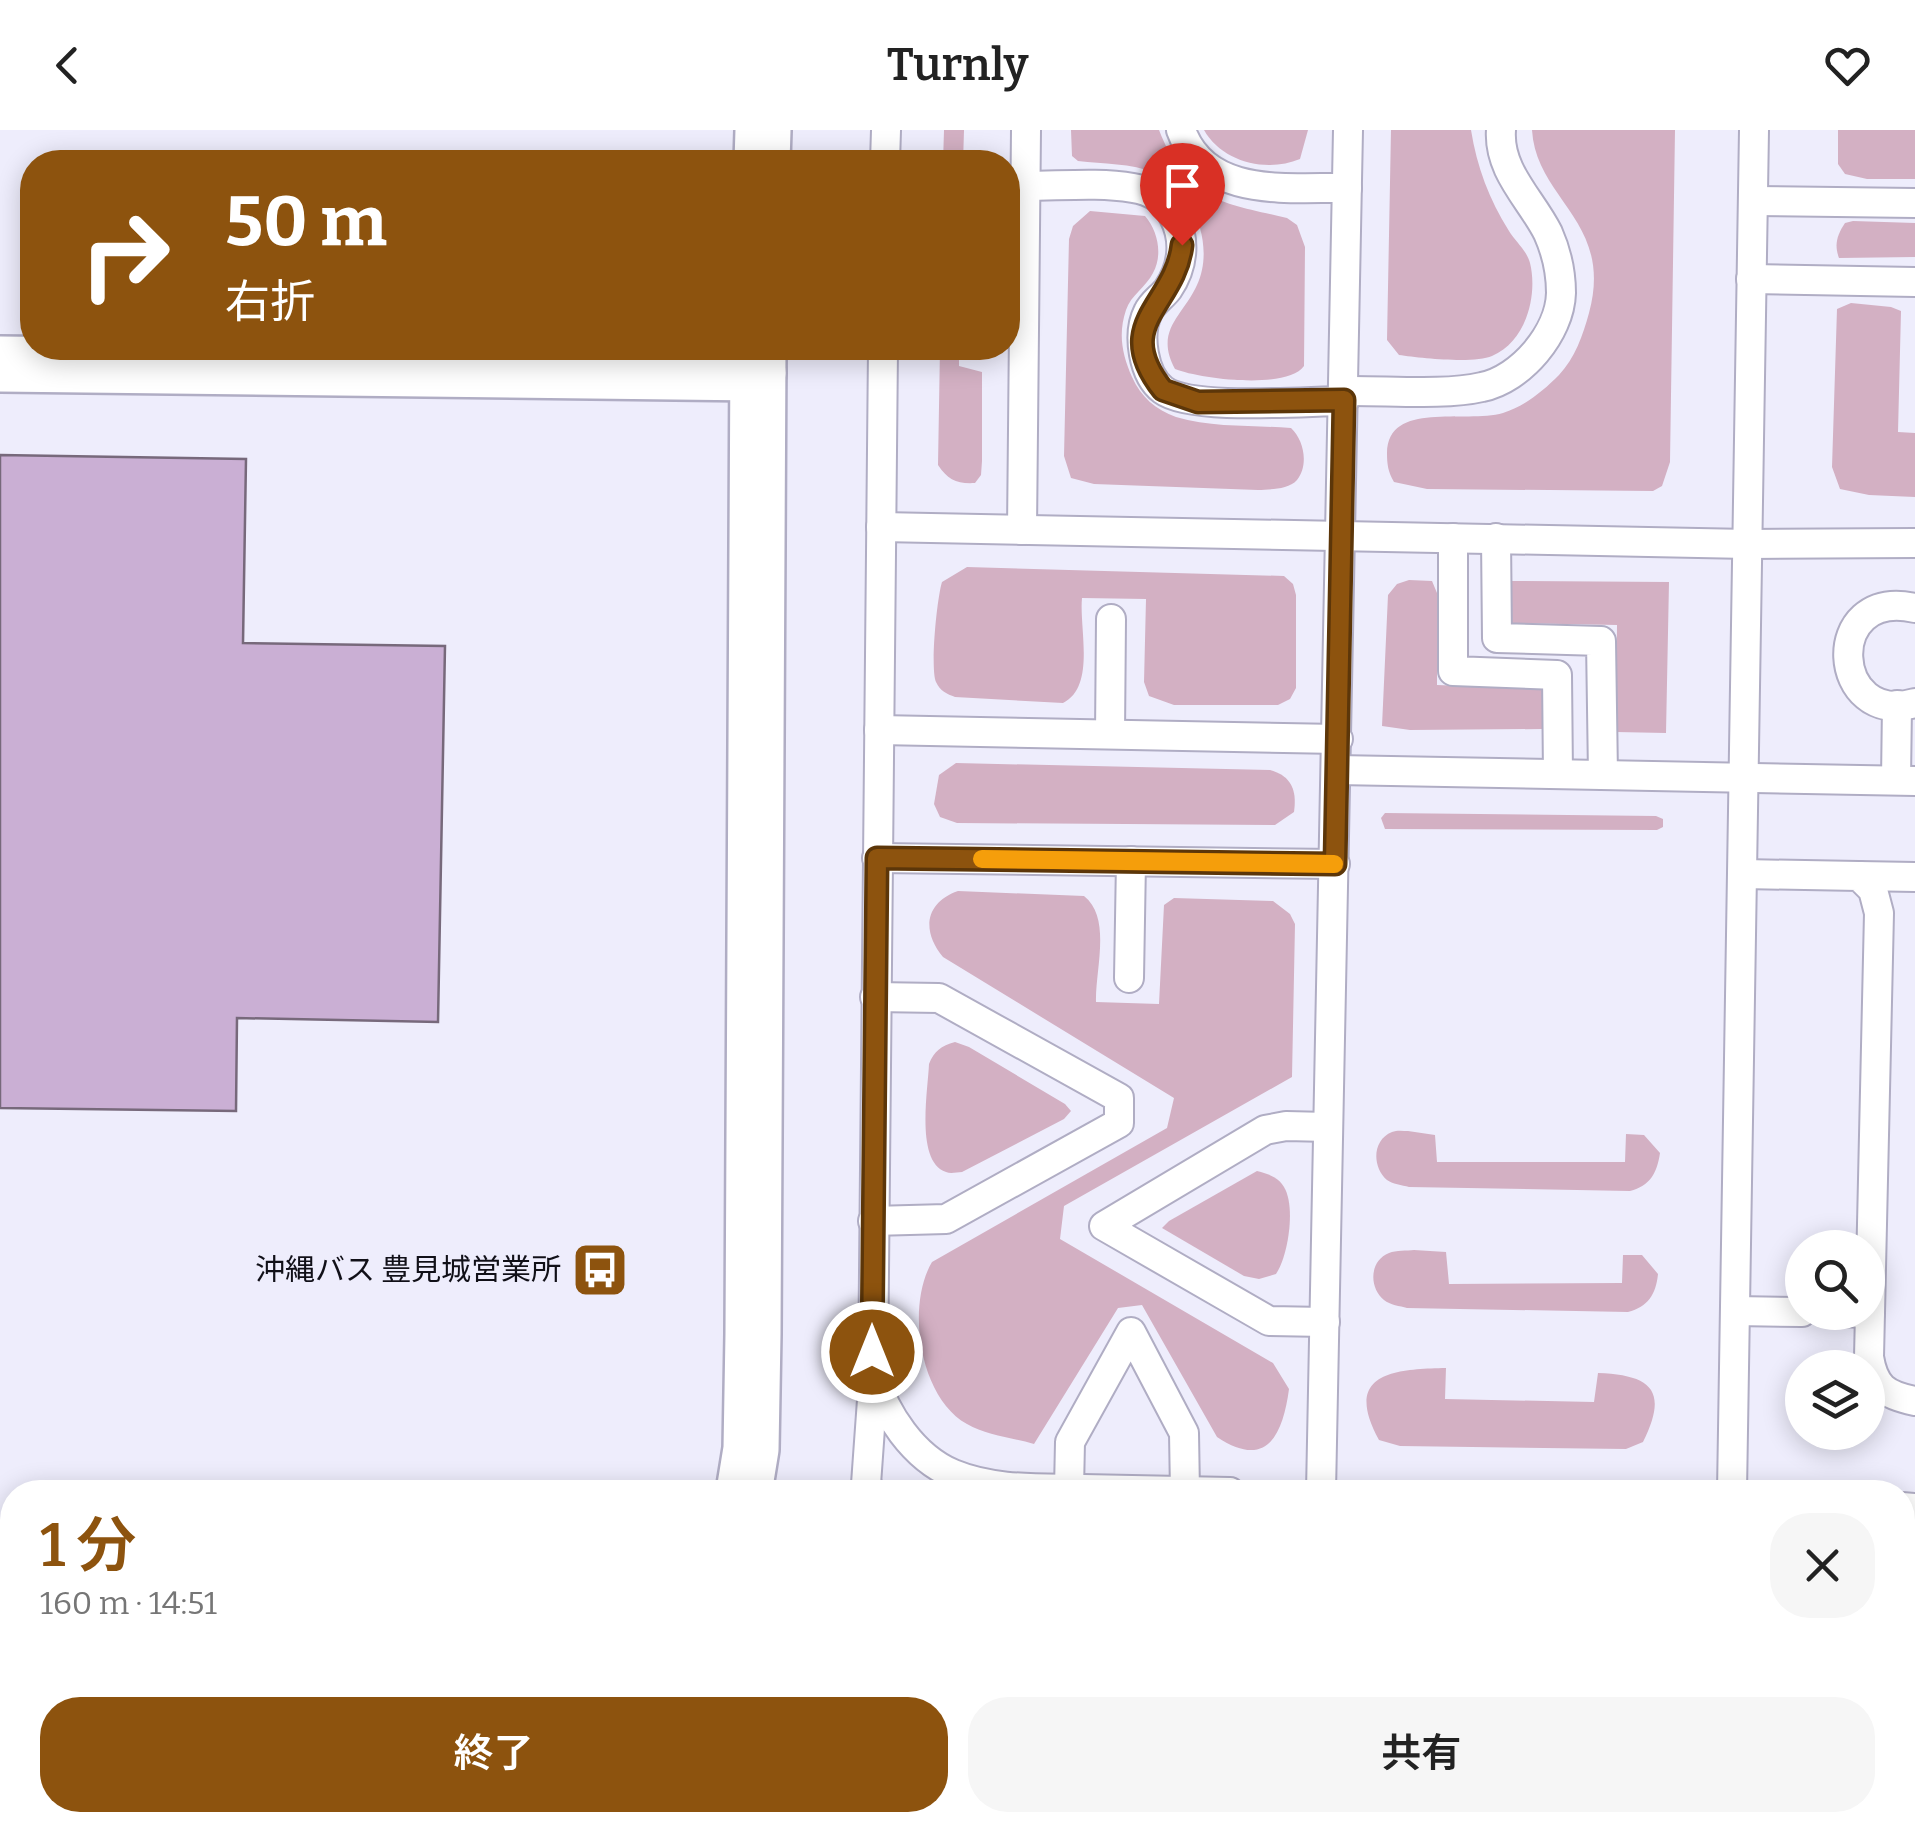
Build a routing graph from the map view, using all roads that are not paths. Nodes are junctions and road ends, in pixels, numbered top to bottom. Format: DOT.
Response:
graph roads {
  1 [pos="1026,130"];
  2 [pos="1181,130"];
  3 [pos="1348,130"];
  4 [pos="1501,130"];
  5 [pos="1754,130"];
  6 [pos="1026,186"];
  7 [pos="1347,188"];
  8 [pos="1754,201"];
  9 [pos="1915,203"];
  10 [pos="1751,279"];
  11 [pos="1915,282"];
  12 [pos="758,360"];
  13 [pos="883,360"];
  14 [pos="0,364"];
  15 [pos="1344,396"];
  16 [pos="881,528"];
  17 [pos="1022,530"];
  18 [pos="1342,536"];
  19 [pos="1452,538"];
  20 [pos="1496,538"];
  21 [pos="1915,543"];
  22 [pos="1748,544"];
  23 [pos="1915,608"];
  24 [pos="1110,619"];
  25 [pos="1906,704"];
  26 [pos="879,730"];
  27 [pos="1110,734"];
  28 [pos="1338,739"];
  29 [pos="1337,770"];
  30 [pos="1558,774"];
  31 [pos="1604,775"];
  32 [pos="1744,778"];
  33 [pos="1906,781"];
  34 [pos="877,858"];
  35 [pos="1130,861"];
  36 [pos="1335,864"];
  37 [pos="1742,874"];
  38 [pos="1859,876"];
  39 [pos="1915,877"];
  40 [pos="1129,978"];
  41 [pos="875,997"];
  42 [pos="1328,1128"];
  43 [pos="873,1222"];
  44 [pos="1872,1230"];
  45 [pos="1735,1311"];
  46 [pos="1785,1312"];
  47 [pos="1325,1322"];
  48 [pos="1870,1330"];
  49 [pos="873,1374"];
  50 [pos="1915,1401"];
  51 [pos="746,1480"];
  52 [pos="866,1480"];
  53 [pos="974,1480"];
  54 [pos="1070,1480"];
  55 [pos="1184,1480"];
  56 [pos="1321,1480"];
  57 [pos="1732,1480"];
  1 -- 6 [label="lane"];
  2 -- 7 [label="lane"];
  3 -- 7 [label="lane"];
  4 -- 15 [label="lane"];
  5 -- 8 [label="lane"];
  6 -- 15 [label="lane"];
  6 -- 17 [label="lane"];
  7 -- 15 [label="lane"];
  8 -- 9 [label="lane"];
  8 -- 10 [label="lane"];
  10 -- 11 [label="lane"];
  10 -- 22 [label="lane"];
  12 -- 14 [label="main road"];
  12 -- 51 [label="main road"];
  13 -- 16 [label="lane"];
  15 -- 18 [label="lane"];
  16 -- 17 [label="lane"];
  16 -- 26 [label="lane"];
  17 -- 18 [label="lane"];
  18 -- 19 [label="lane"];
  18 -- 28 [label="lane"];
  19 -- 20 [label="lane"];
  19 -- 30 [label="lane"];
  20 -- 22 [label="lane"];
  20 -- 31 [label="lane"];
  21 -- 22 [label="lane"];
  22 -- 32 [label="lane"];
  23 -- 25 [label="lane"];
  24 -- 27 [label="lane"];
  25 -- 33 [label="lane"];
  26 -- 27 [label="lane"];
  26 -- 34 [label="lane"];
  27 -- 28 [label="lane"];
  28 -- 29 [label="lane"];
  29 -- 30 [label="lane"];
  29 -- 36 [label="lane"];
  30 -- 31 [label="lane"];
  31 -- 32 [label="lane"];
  32 -- 33 [label="lane"];
  32 -- 37 [label="lane"];
  34 -- 35 [label="lane"];
  34 -- 41 [label="lane"];
  35 -- 36 [label="lane"];
  35 -- 40 [label="lane"];
  36 -- 42 [label="lane"];
  37 -- 38 [label="lane"];
  37 -- 45 [label="lane"];
  38 -- 39 [label="lane"];
  38 -- 44 [label="lane"];
  41 -- 43 [label="lane"];
  41 -- 43 [label="lane"];
  42 -- 47 [label="lane"];
  42 -- 47 [label="lane"];
  43 -- 49 [label="lane"];
  45 -- 46 [label="lane"];
  45 -- 57 [label="lane"];
  47 -- 56 [label="lane"];
  48 -- 50 [label="lane"];
  49 -- 52 [label="lane"];
  49 -- 53 [label="lane"];
  54 -- 55 [label="lane"];
}
